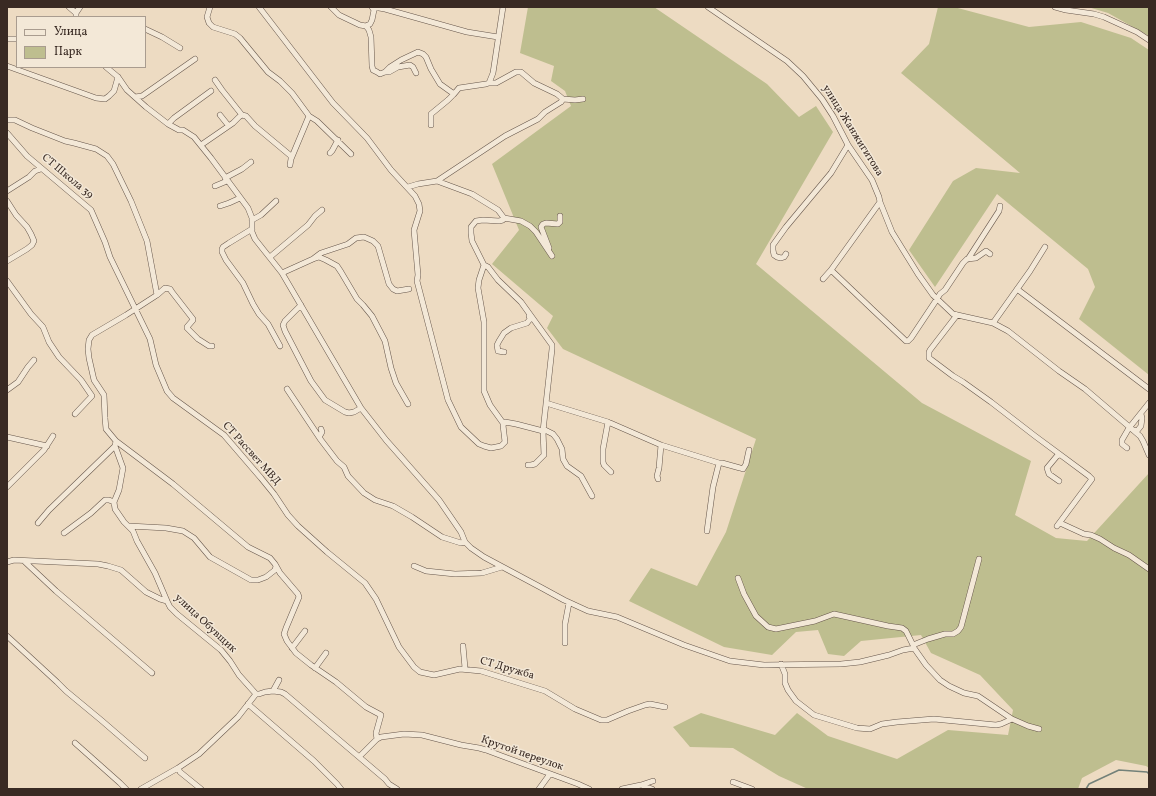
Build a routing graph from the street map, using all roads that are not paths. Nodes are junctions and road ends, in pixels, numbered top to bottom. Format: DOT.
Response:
graph roads {
  1 [pos="69,7"];
  2 [pos="80,7"];
  3 [pos="210,7"];
  4 [pos="259,7"];
  5 [pos="331,7"];
  6 [pos="373,7"];
  7 [pos="503,7"];
  8 [pos="708,7"];
  9 [pos="1056,7"];
  10 [pos="76,15"];
  11 [pos="366,26"];
  12 [pos="146,29"];
  13 [pos="498,37"];
  14 [pos="1149,40"];
  15 [pos="180,48"];
  16 [pos="195,59"];
  17 [pos="7,66"];
  18 [pos="107,68"];
  19 [pos="385,72"];
  20 [pos="416,73"];
  21 [pos="492,77"];
  22 [pos="118,78"];
  23 [pos="215,80"];
  24 [pos="489,83"];
  25 [pos="496,83"];
  26 [pos="211,91"];
  27 [pos="454,94"];
  28 [pos="135,97"];
  29 [pos="563,99"];
  30 [pos="583,99"];
  31 [pos="220,115"];
  32 [pos="242,116"];
  33 [pos="309,116"];
  34 [pos="7,120"];
  35 [pos="168,124"];
  36 [pos="228,125"];
  37 [pos="431,125"];
  38 [pos="7,133"];
  39 [pos="338,140"];
  40 [pos="201,145"];
  41 [pos="848,145"];
  42 [pos="330,153"];
  43 [pos="351,154"];
  44 [pos="251,162"];
  45 [pos="41,169"];
  46 [pos="226,180"];
  47 [pos="437,181"];
  48 [pos="215,186"];
  49 [pos="408,187"];
  50 [pos="7,191"];
  51 [pos="240,198"];
  52 [pos="7,201"];
  53 [pos="276,201"];
  54 [pos="880,202"];
  55 [pos="220,206"];
  56 [pos="1000,206"];
  57 [pos="322,210"];
  58 [pos="560,216"];
  59 [pos="504,218"];
  60 [pos="252,220"];
  61 [pos="252,229"];
  62 [pos="1045,246"];
  63 [pos="786,254"];
  64 [pos="990,254"];
  65 [pos="270,257"];
  66 [pos="312,259"];
  67 [pos="968,259"];
  68 [pos="7,261"];
  69 [pos="484,265"];
  70 [pos="831,270"];
  71 [pos="282,273"];
  72 [pos="823,279"];
  73 [pos="7,282"];
  74 [pos="409,289"];
  75 [pos="1017,289"];
  76 [pos="157,295"];
  77 [pos="938,299"];
  78 [pos="301,305"];
  79 [pos="135,309"];
  80 [pos="529,315"];
  81 [pos="957,316"];
  82 [pos="993,323"];
  83 [pos="212,346"];
  84 [pos="280,346"];
  85 [pos="504,352"];
  86 [pos="34,360"];
  87 [pos="287,389"];
  88 [pos="1149,389"];
  89 [pos="7,390"];
  90 [pos="546,403"];
  91 [pos="1149,403"];
  92 [pos="408,404"];
  93 [pos="361,408"];
  94 [pos="75,414"];
  95 [pos="1141,414"];
  96 [pos="608,422"];
  97 [pos="503,423"];
  98 [pos="1132,427"];
  99 [pos="320,429"];
  100 [pos="542,430"];
  101 [pos="53,436"];
  102 [pos="319,436"];
  103 [pos="7,437"];
  104 [pos="116,443"];
  105 [pos="661,445"];
  106 [pos="47,446"];
  107 [pos="1127,448"];
  108 [pos="750,450"];
  109 [pos="1060,455"];
  110 [pos="1149,455"];
  111 [pos="719,463"];
  112 [pos="528,465"];
  113 [pos="611,472"];
  114 [pos="658,479"];
  115 [pos="1059,481"];
  116 [pos="7,487"];
  117 [pos="592,496"];
  118 [pos="114,502"];
  119 [pos="38,524"];
  120 [pos="129,526"];
  121 [pos="707,530"];
  122 [pos="64,533"];
  123 [pos="465,542"];
  124 [pos="979,559"];
  125 [pos="24,561"];
  126 [pos="7,562"];
  127 [pos="276,566"];
  128 [pos="414,566"];
  129 [pos="502,567"];
  130 [pos="1149,569"];
  131 [pos="738,578"];
  132 [pos="376,599"];
  133 [pos="168,601"];
  134 [pos="569,603"];
  135 [pos="305,631"];
  136 [pos="7,636"];
  137 [pos="565,643"];
  138 [pos="463,646"];
  139 [pos="913,647"];
  140 [pos="292,648"];
  141 [pos="326,653"];
  142 [pos="781,664"];
  143 [pos="315,668"];
  144 [pos="465,668"];
  145 [pos="152,673"];
  146 [pos="279,680"];
  147 [pos="273,691"];
  148 [pos="256,694"];
  149 [pos="248,704"];
  150 [pos="665,707"];
  151 [pos="1012,719"];
  152 [pos="1039,729"];
  153 [pos="377,739"];
  154 [pos="75,743"];
  155 [pos="359,757"];
  156 [pos="145,758"];
  157 [pos="178,768"];
  158 [pos="550,774"];
  159 [pos="653,781"];
  160 [pos="733,782"];
  161 [pos="641,784"];
  162 [pos="126,789"];
  163 [pos="141,789"];
  164 [pos="201,789"];
  165 [pos="341,789"];
  166 [pos="397,789"];
  167 [pos="539,789"];
  168 [pos="590,789"];
  169 [pos="622,789"];
  170 [pos="652,789"];
  171 [pos="752,789"];
  1 -- 10 [label="street"];
  2 -- 10 [label="street"];
  3 -- 33 [label="street"];
  4 -- 49 [label="street"];
  5 -- 11 [label="street"];
  6 -- 11 [label="street"];
  6 -- 13 [label="street"];
  7 -- 13 [label="street"];
  8 -- 41 [label="street, улица Жанжигитова"];
  9 -- 14 [label="street"];
  11 -- 19 [label="street"];
  12 -- 15 [label="street"];
  13 -- 21 [label="street"];
  16 -- 28 [label="street"];
  17 -- 22 [label="street"];
  18 -- 22 [label="street"];
  19 -- 20 [label="street"];
  19 -- 27 [label="street"];
  21 -- 24 [label="street"];
  21 -- 25 [label="street"];
  22 -- 28 [label="street"];
  23 -- 32 [label="street"];
  24 -- 25 [label="street"];
  24 -- 27 [label="street"];
  25 -- 29 [label="street"];
  26 -- 35 [label="street"];
  27 -- 37 [label="street"];
  28 -- 35 [label="street"];
  29 -- 30 [label="street"];
  29 -- 47 [label="street"];
  31 -- 36 [label="street"];
  32 -- 33 [label="street"];
  32 -- 36 [label="street"];
  33 -- 39 [label="street"];
  34 -- 76 [label="street"];
  35 -- 40 [label="street"];
  36 -- 40 [label="street"];
  38 -- 45 [label="street, СТ Школа 39"];
  39 -- 42 [label="street"];
  39 -- 43 [label="street"];
  40 -- 46 [label="street"];
  41 -- 54 [label="street, улица Жанжигитова"];
  41 -- 63 [label="street"];
  44 -- 46 [label="street"];
  45 -- 50 [label="street"];
  45 -- 79 [label="street, СТ Школа 39"];
  46 -- 48 [label="street"];
  46 -- 51 [label="street"];
  47 -- 49 [label="street"];
  47 -- 59 [label="street"];
  49 -- 97 [label="street"];
  51 -- 55 [label="street"];
  51 -- 60 [label="street"];
  52 -- 68 [label="street"];
  53 -- 60 [label="street"];
  54 -- 70 [label="street"];
  54 -- 77 [label="street, улица Жанжигитова"];
  56 -- 67 [label="street"];
  57 -- 65 [label="street"];
  58 -- 59 [label="street"];
  59 -- 69 [label="street"];
  60 -- 61 [label="street"];
  61 -- 65 [label="street"];
  61 -- 84 [label="street"];
  62 -- 75 [label="street"];
  64 -- 67 [label="street"];
  65 -- 71 [label="street"];
  66 -- 71 [label="street"];
  66 -- 74 [label="street"];
  66 -- 92 [label="street"];
  67 -- 77 [label="street"];
  69 -- 80 [label="street"];
  69 -- 97 [label="street"];
  70 -- 72 [label="street"];
  70 -- 77 [label="street"];
  71 -- 78 [label="street"];
  73 -- 94 [label="street"];
  75 -- 82 [label="street"];
  75 -- 88 [label="street"];
  76 -- 79 [label="street"];
  76 -- 83 [label="street"];
  77 -- 81 [label="street, улица Жанжигитова"];
  78 -- 93 [label="street"];
  78 -- 93 [label="street"];
  79 -- 104 [label="street"];
  79 -- 132 [label="street, СТ Рассвет МВД"];
  80 -- 85 [label="street"];
  80 -- 90 [label="street"];
  81 -- 82 [label="street"];
  81 -- 109 [label="street"];
  82 -- 98 [label="street"];
  86 -- 89 [label="street"];
  87 -- 102 [label="street"];
  90 -- 96 [label="street"];
  90 -- 100 [label="street"];
  91 -- 95 [label="street"];
  93 -- 123 [label="street"];
  95 -- 98 [label="street"];
  95 -- 98 [label="street"];
  96 -- 105 [label="street"];
  96 -- 113 [label="street"];
  97 -- 100 [label="street"];
  98 -- 107 [label="street"];
  98 -- 110 [label="street"];
  99 -- 102 [label="street"];
  100 -- 112 [label="street"];
  100 -- 117 [label="street"];
  101 -- 106 [label="street"];
  102 -- 123 [label="street"];
  103 -- 106 [label="street"];
  104 -- 118 [label="street"];
  104 -- 119 [label="street"];
  104 -- 127 [label="street"];
  105 -- 111 [label="street"];
  105 -- 114 [label="street"];
  106 -- 116 [label="street"];
  108 -- 111 [label="street"];
  109 -- 115 [label="street"];
  109 -- 130 [label="street"];
  111 -- 121 [label="street"];
  118 -- 120 [label="street"];
  118 -- 122 [label="street"];
  120 -- 127 [label="street"];
  120 -- 133 [label="street"];
  123 -- 129 [label="street"];
  124 -- 139 [label="street"];
  125 -- 126 [label="street, улица Обувщик"];
  125 -- 133 [label="street, улица Обувщик"];
  125 -- 145 [label="street"];
  127 -- 140 [label="street"];
  128 -- 129 [label="street"];
  129 -- 134 [label="street"];
  131 -- 139 [label="street"];
  132 -- 144 [label="street, СТ Дружба"];
  133 -- 148 [label="street, улица Обувщик"];
  134 -- 137 [label="street"];
  134 -- 142 [label="street"];
  135 -- 140 [label="street"];
  136 -- 156 [label="street"];
  138 -- 144 [label="street"];
  139 -- 142 [label="street"];
  139 -- 151 [label="street"];
  140 -- 143 [label="street"];
  141 -- 143 [label="street"];
  142 -- 151 [label="street"];
  143 -- 153 [label="street"];
  144 -- 150 [label="street, СТ Дружба"];
  146 -- 147 [label="street"];
  147 -- 148 [label="street"];
  147 -- 155 [label="street"];
  148 -- 149 [label="street"];
  149 -- 157 [label="street"];
  149 -- 165 [label="street"];
  151 -- 152 [label="street"];
  153 -- 155 [label="street"];
  153 -- 158 [label="street, Крутой переулок"];
  154 -- 162 [label="street"];
  155 -- 166 [label="street"];
  157 -- 163 [label="street"];
  157 -- 164 [label="street"];
  158 -- 167 [label="street"];
  158 -- 168 [label="street, Крутой переулок"];
  159 -- 161 [label="street"];
  160 -- 171 [label="street"];
  161 -- 169 [label="street"];
  161 -- 170 [label="street"];
}
